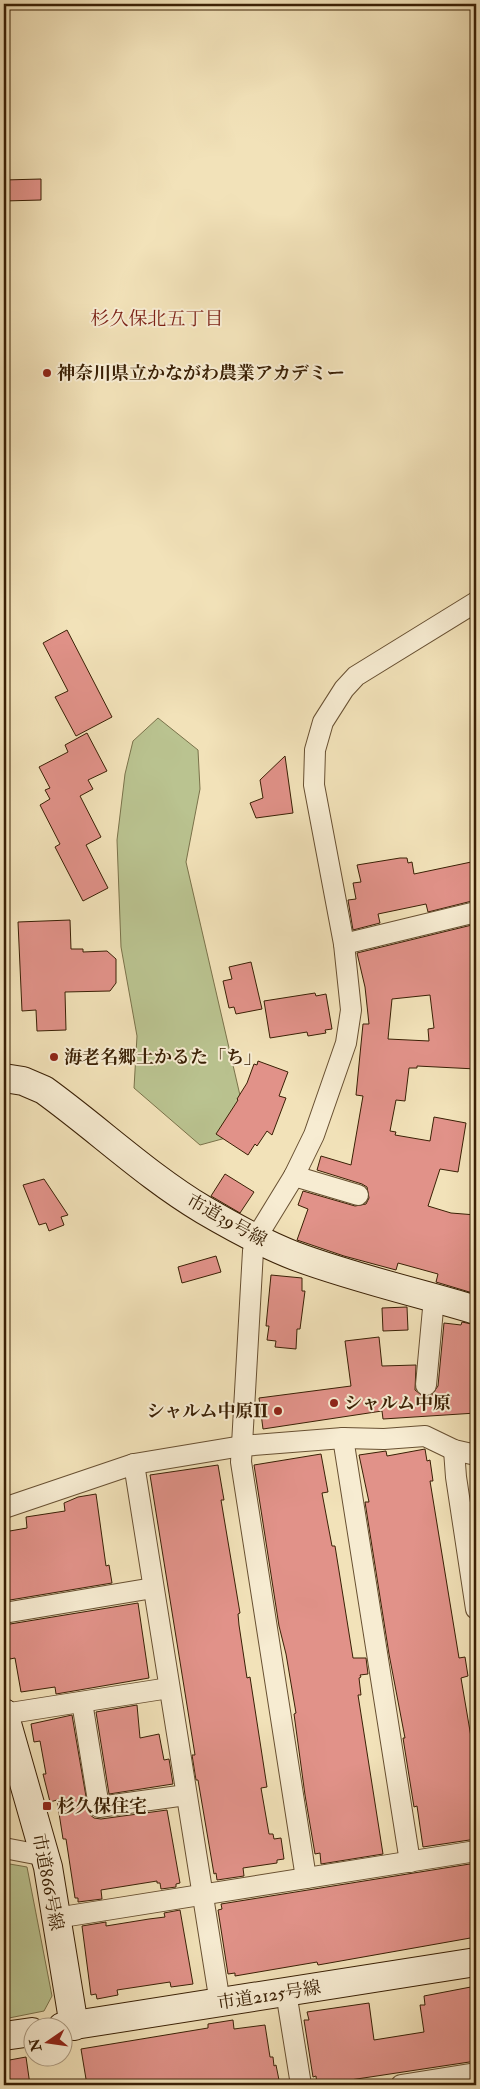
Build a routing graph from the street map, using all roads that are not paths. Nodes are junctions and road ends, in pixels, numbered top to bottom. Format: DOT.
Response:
graph roads {
  1 [pos="476,602"];
  2 [pos="476,912"];
  3 [pos="344,944"];
  4 [pos="4,1078"];
  5 [pos="294,1176"];
  6 [pos="358,1194"];
  7 [pos="256,1238"];
  8 [pos="434,1298"];
  9 [pos="476,1310"];
  10 [pos="426,1385"];
  11 [pos="342,1438"];
  12 [pos="242,1446"];
  13 [pos="454,1450"];
  14 [pos="476,1455"];
  15 [pos="134,1464"];
  16 [pos="4,1508"];
  17 [pos="153,1588"];
  18 [pos="476,1609"];
  19 [pos="4,1613"];
  20 [pos="169,1688"];
  21 [pos="82,1702"];
  22 [pos="4,1713"];
  23 [pos="186,1795"];
  24 [pos="4,1848"];
  25 [pos="476,1851"];
  26 [pos="46,1856"];
  27 [pos="410,1862"];
  28 [pos="306,1878"];
  29 [pos="202,1895"];
  30 [pos="56,1918"];
  31 [pos="476,1962"];
  32 [pos="286,1992"];
  33 [pos="220,2003"];
  34 [pos="67,2016"];
  35 [pos="72,2026"];
  36 [pos="22,2033"];
  37 [pos="4,2036"];
  38 [pos="476,2074"];
  39 [pos="301,2085"];
  40 [pos="401,2085"];
  1 -- 3 [label="street"];
  2 -- 3 [label="street"];
  3 -- 5 [label="street"];
  4 -- 7 [label="street, 市道39号線"];
  5 -- 6 [label="street"];
  5 -- 7 [label="street"];
  7 -- 8 [label="street, 市道39号線"];
  7 -- 12 [label="street"];
  8 -- 9 [label="street, 市道39号線"];
  8 -- 10 [label="street"];
  11 -- 12 [label="street"];
  11 -- 13 [label="street"];
  11 -- 27 [label="street"];
  12 -- 15 [label="street"];
  12 -- 28 [label="street"];
  13 -- 14 [label="street"];
  13 -- 18 [label="street"];
  15 -- 16 [label="street"];
  15 -- 17 [label="street"];
  17 -- 19 [label="street"];
  17 -- 20 [label="street"];
  20 -- 21 [label="street"];
  20 -- 23 [label="street"];
  21 -- 22 [label="street"];
  21 -- 23 [label="street"];
  22 -- 26 [label="street, 市道866号線"];
  23 -- 29 [label="street"];
  24 -- 26 [label="street"];
  25 -- 27 [label="street"];
  26 -- 30 [label="street, 市道866号線"];
  27 -- 28 [label="street"];
  28 -- 29 [label="street"];
  29 -- 30 [label="street"];
  29 -- 33 [label="street"];
  30 -- 34 [label="street, 市道866号線"];
  31 -- 32 [label="street, 市道2125号線"];
  32 -- 33 [label="street, 市道2125号線"];
  32 -- 39 [label="street"];
  33 -- 35 [label="street, 市道2125号線"];
  36 -- 37 [label="street"];
  38 -- 40 [label="street"];
}
